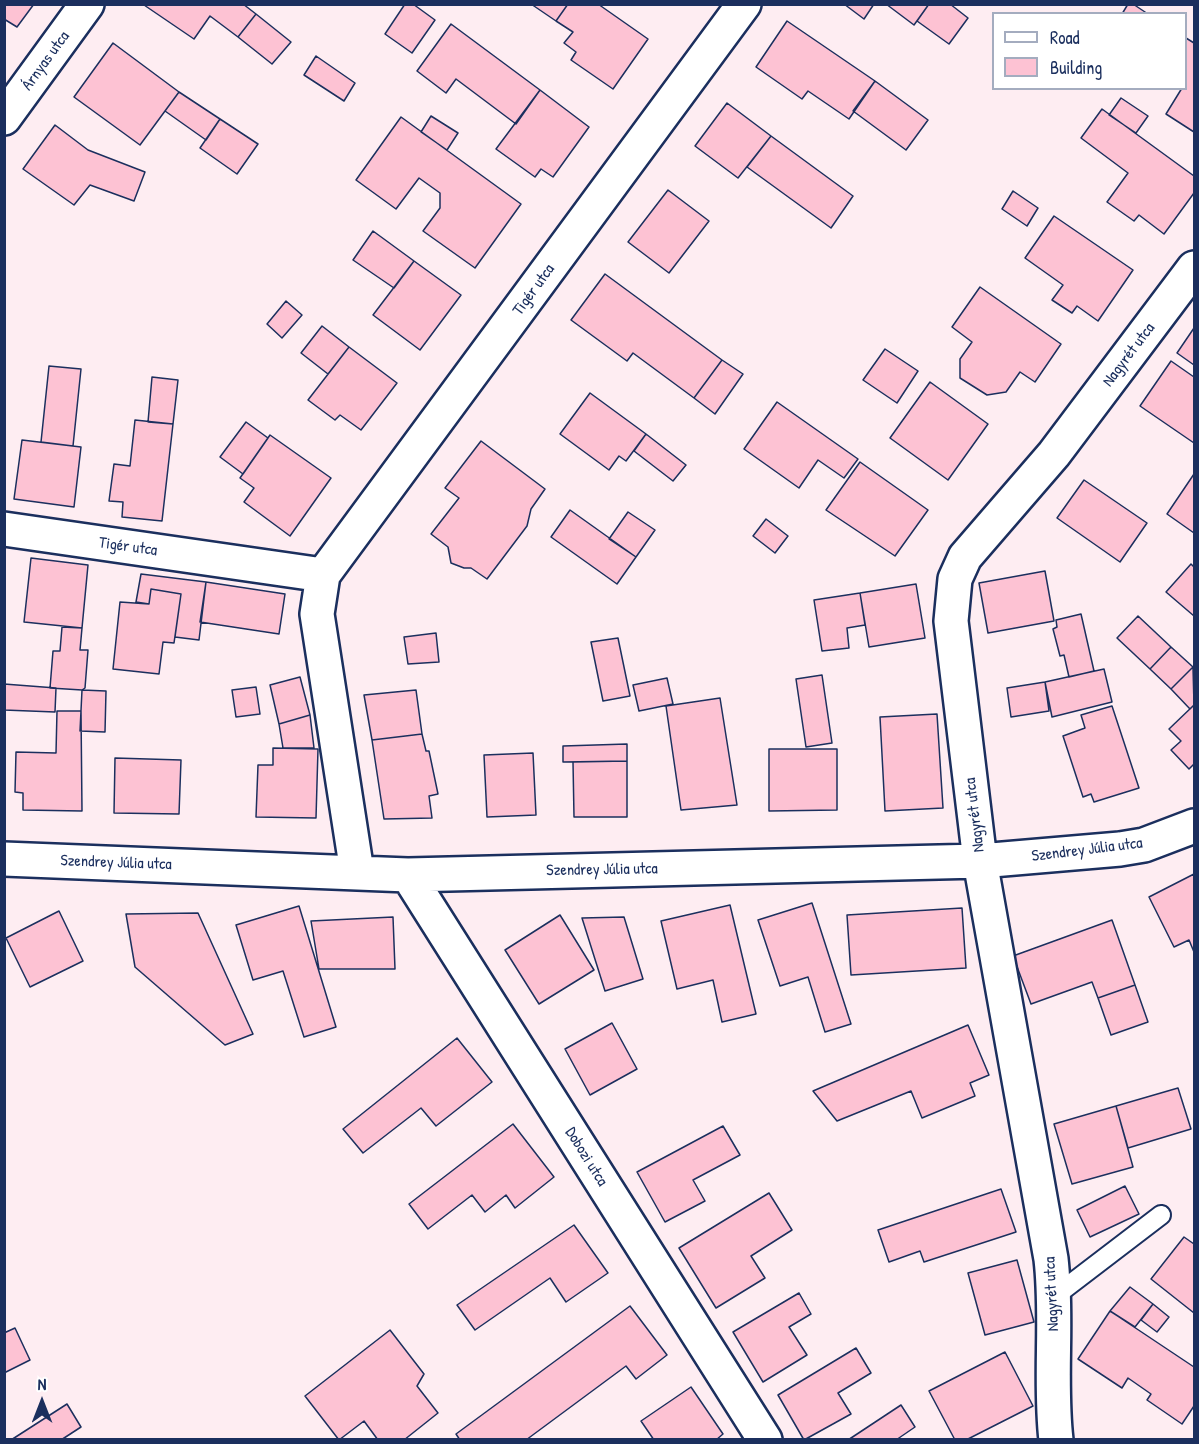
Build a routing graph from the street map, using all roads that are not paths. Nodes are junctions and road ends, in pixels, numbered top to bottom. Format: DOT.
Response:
graph roads {
  1 [pos="87,4"];
  2 [pos="744,4"];
  3 [pos="4,118"];
  4 [pos="1194,268"];
  5 [pos="4,530"];
  6 [pos="323,575"];
  7 [pos="1194,826"];
  8 [pos="4,859"];
  9 [pos="980,861"];
  10 [pos="357,872"];
  11 [pos="408,875"];
  12 [pos="1161,1215"];
  13 [pos="1055,1296"];
  14 [pos="765,1440"];
  15 [pos="1056,1440"];
  1 -- 3 [label="street, Árnyas utca"];
  2 -- 6 [label="street, Tigér utca"];
  4 -- 9 [label="street, Nagyrét utca"];
  5 -- 6 [label="street, Tigér utca"];
  6 -- 10 [label="street, Tigér utca"];
  7 -- 9 [label="street, Szendrey Júlia utca"];
  8 -- 10 [label="street, Szendrey Júlia utca"];
  9 -- 11 [label="street, Szendrey Júlia utca"];
  9 -- 13 [label="street, Nagyrét utca"];
  10 -- 11 [label="street, Szendrey Júlia utca"];
  11 -- 14 [label="street, Dobozi utca"];
  12 -- 13 [label="lane"];
  13 -- 15 [label="street, Nagyrét utca"];
}
